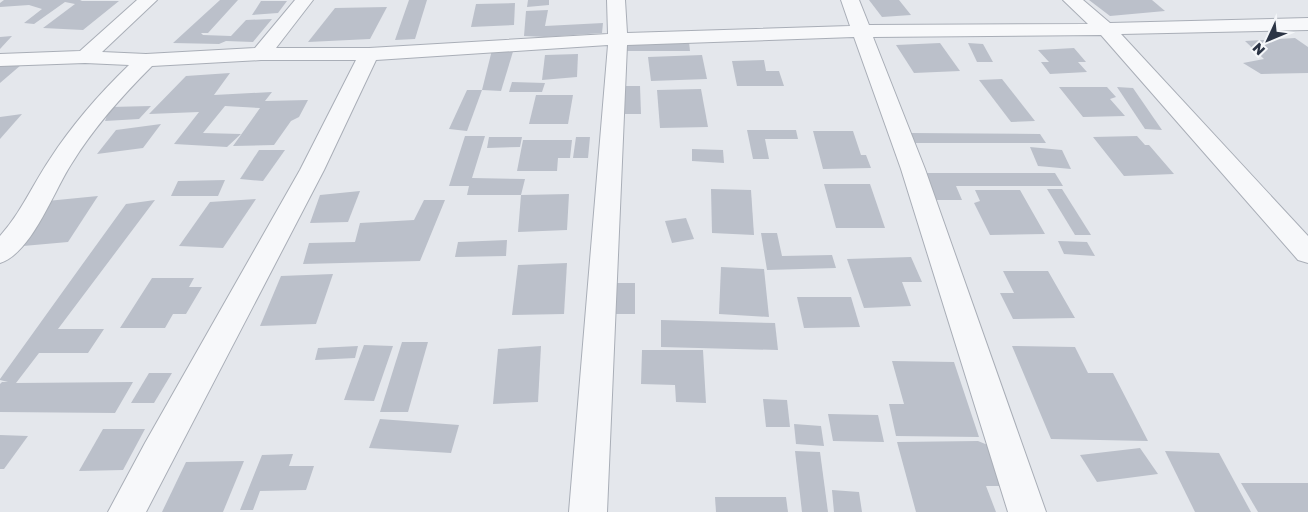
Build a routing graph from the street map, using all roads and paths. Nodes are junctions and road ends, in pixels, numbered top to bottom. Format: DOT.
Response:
graph roads {
  1 [pos="148,0"];
  2 [pos="304,0"];
  3 [pos="616,0"];
  4 [pos="850,0"];
  5 [pos="1072,0"];
  6 [pos="1308,24"];
  7 [pos="1107,30"];
  8 [pos="862,31"];
  9 [pos="618,39"];
  10 [pos="261,54"];
  11 [pos="369,54"];
  12 [pos="85,57"];
  13 [pos="0,60"];
  14 [pos="146,60"];
  15 [pos="0,253"];
  16 [pos="1308,253"];
  17 [pos="127,512"];
  18 [pos="588,512"];
  19 [pos="1027,512"];
  1 -- 12 [label="street"];
  2 -- 10 [label="street"];
  3 -- 9 [label="street"];
  4 -- 8 [label="street"];
  5 -- 7 [label="street"];
  6 -- 7 [label="street"];
  7 -- 8 [label="street"];
  7 -- 16 [label="street"];
  8 -- 9 [label="street"];
  8 -- 19 [label="street"];
  9 -- 11 [label="street"];
  9 -- 18 [label="street"];
  10 -- 11 [label="street"];
  10 -- 14 [label="street"];
  11 -- 17 [label="street"];
  12 -- 13 [label="street"];
  12 -- 14 [label="street"];
  14 -- 15 [label="street"];
}
